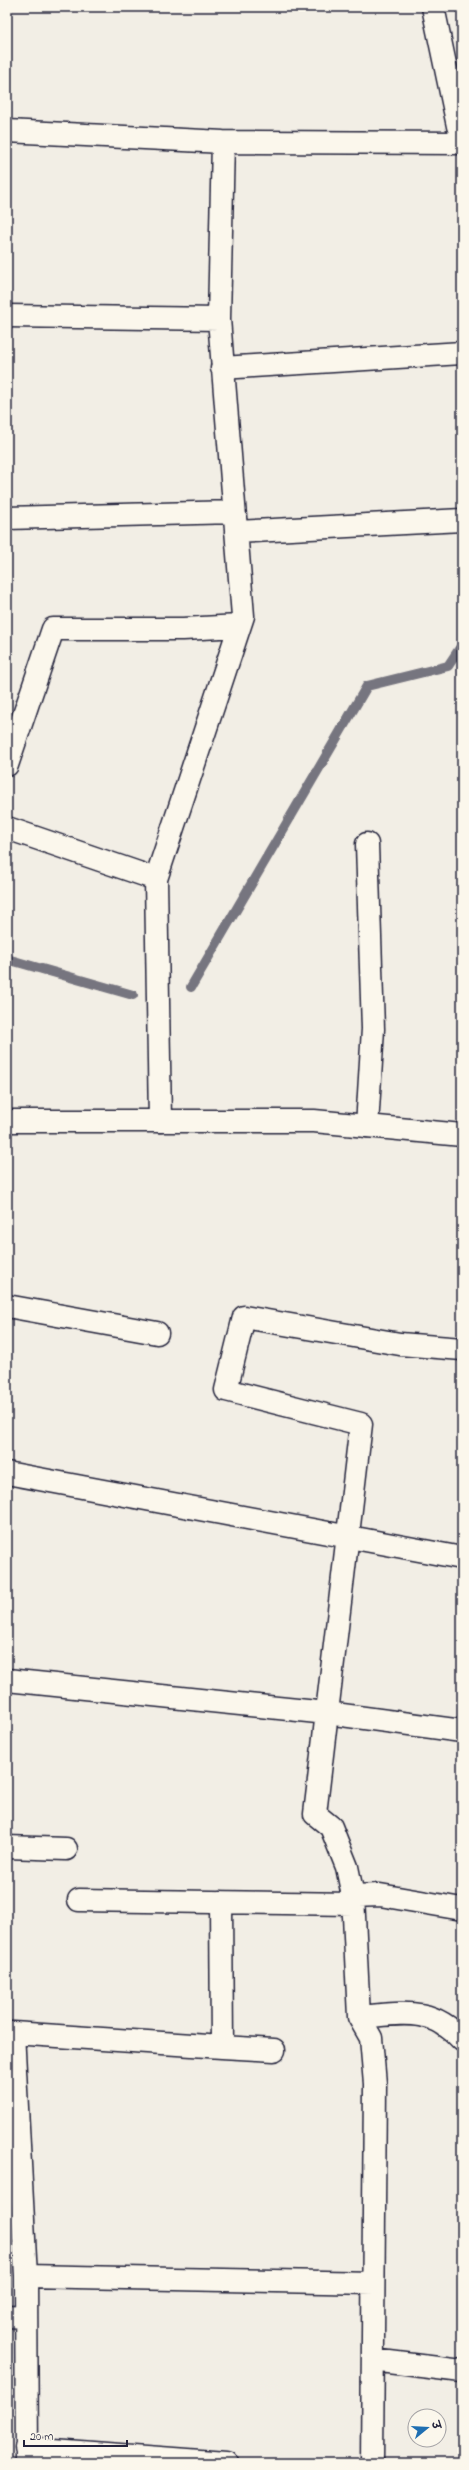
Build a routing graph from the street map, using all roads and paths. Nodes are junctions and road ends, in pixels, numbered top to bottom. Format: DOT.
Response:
graph roads {
  1 [pos="433,7"];
  2 [pos="7,131"];
  3 [pos="462,133"];
  4 [pos="223,142"];
  5 [pos="462,143"];
  6 [pos="7,316"];
  7 [pos="219,319"];
  8 [pos="462,353"];
  9 [pos="222,368"];
  10 [pos="7,518"];
  11 [pos="462,520"];
  12 [pos="235,522"];
  13 [pos="239,626"];
  14 [pos="7,765"];
  15 [pos="7,828"];
  16 [pos="367,844"];
  17 [pos="156,879"];
  18 [pos="160,1121"];
  19 [pos="7,1122"];
  20 [pos="368,1126"];
  21 [pos="462,1135"];
  22 [pos="7,1306"];
  23 [pos="156,1333"];
  24 [pos="462,1350"];
  25 [pos="7,1473"];
  26 [pos="348,1536"];
  27 [pos="462,1558"];
  28 [pos="7,1680"];
  29 [pos="327,1713"];
  30 [pos="462,1731"];
  31 [pos="7,1847"];
  32 [pos="66,1849"];
  33 [pos="79,1900"];
  34 [pos="353,1900"];
  35 [pos="221,1902"];
  36 [pos="462,1909"];
  37 [pos="359,2017"];
  38 [pos="10,2033"];
  39 [pos="462,2040"];
  40 [pos="222,2047"];
  41 [pos="274,2050"];
  42 [pos="26,2276"];
  43 [pos="373,2283"];
  44 [pos="17,2316"];
  45 [pos="373,2360"];
  46 [pos="462,2371"];
  47 [pos="26,2456"];
  48 [pos="227,2463"];
  49 [pos="372,2463"];
  1 -- 3 [label="street"];
  2 -- 4 [label="street"];
  4 -- 5 [label="street"];
  4 -- 7 [label="street"];
  6 -- 7 [label="street"];
  7 -- 9 [label="street"];
  8 -- 9 [label="street"];
  9 -- 12 [label="street"];
  10 -- 12 [label="street"];
  11 -- 12 [label="street"];
  12 -- 13 [label="street"];
  13 -- 14 [label="street"];
  13 -- 17 [label="street"];
  15 -- 17 [label="street"];
  16 -- 20 [label="street"];
  17 -- 18 [label="street"];
  18 -- 19 [label="street"];
  18 -- 20 [label="street"];
  20 -- 21 [label="street"];
  22 -- 23 [label="street"];
  24 -- 26 [label="street"];
  25 -- 26 [label="street"];
  26 -- 27 [label="street"];
  26 -- 29 [label="street"];
  28 -- 29 [label="street"];
  29 -- 30 [label="street"];
  29 -- 34 [label="street"];
  31 -- 32 [label="street"];
  33 -- 35 [label="street"];
  34 -- 35 [label="street"];
  34 -- 36 [label="street"];
  34 -- 37 [label="street"];
  35 -- 40 [label="street"];
  37 -- 39 [label="street"];
  37 -- 43 [label="street"];
  38 -- 40 [label="street"];
  38 -- 42 [label="street"];
  40 -- 41 [label="street"];
  42 -- 43 [label="street"];
  42 -- 44 [label="street"];
  43 -- 45 [label="street"];
  44 -- 47 [label="street"];
  45 -- 46 [label="street"];
  45 -- 49 [label="street"];
  47 -- 48 [label="street"];
}
